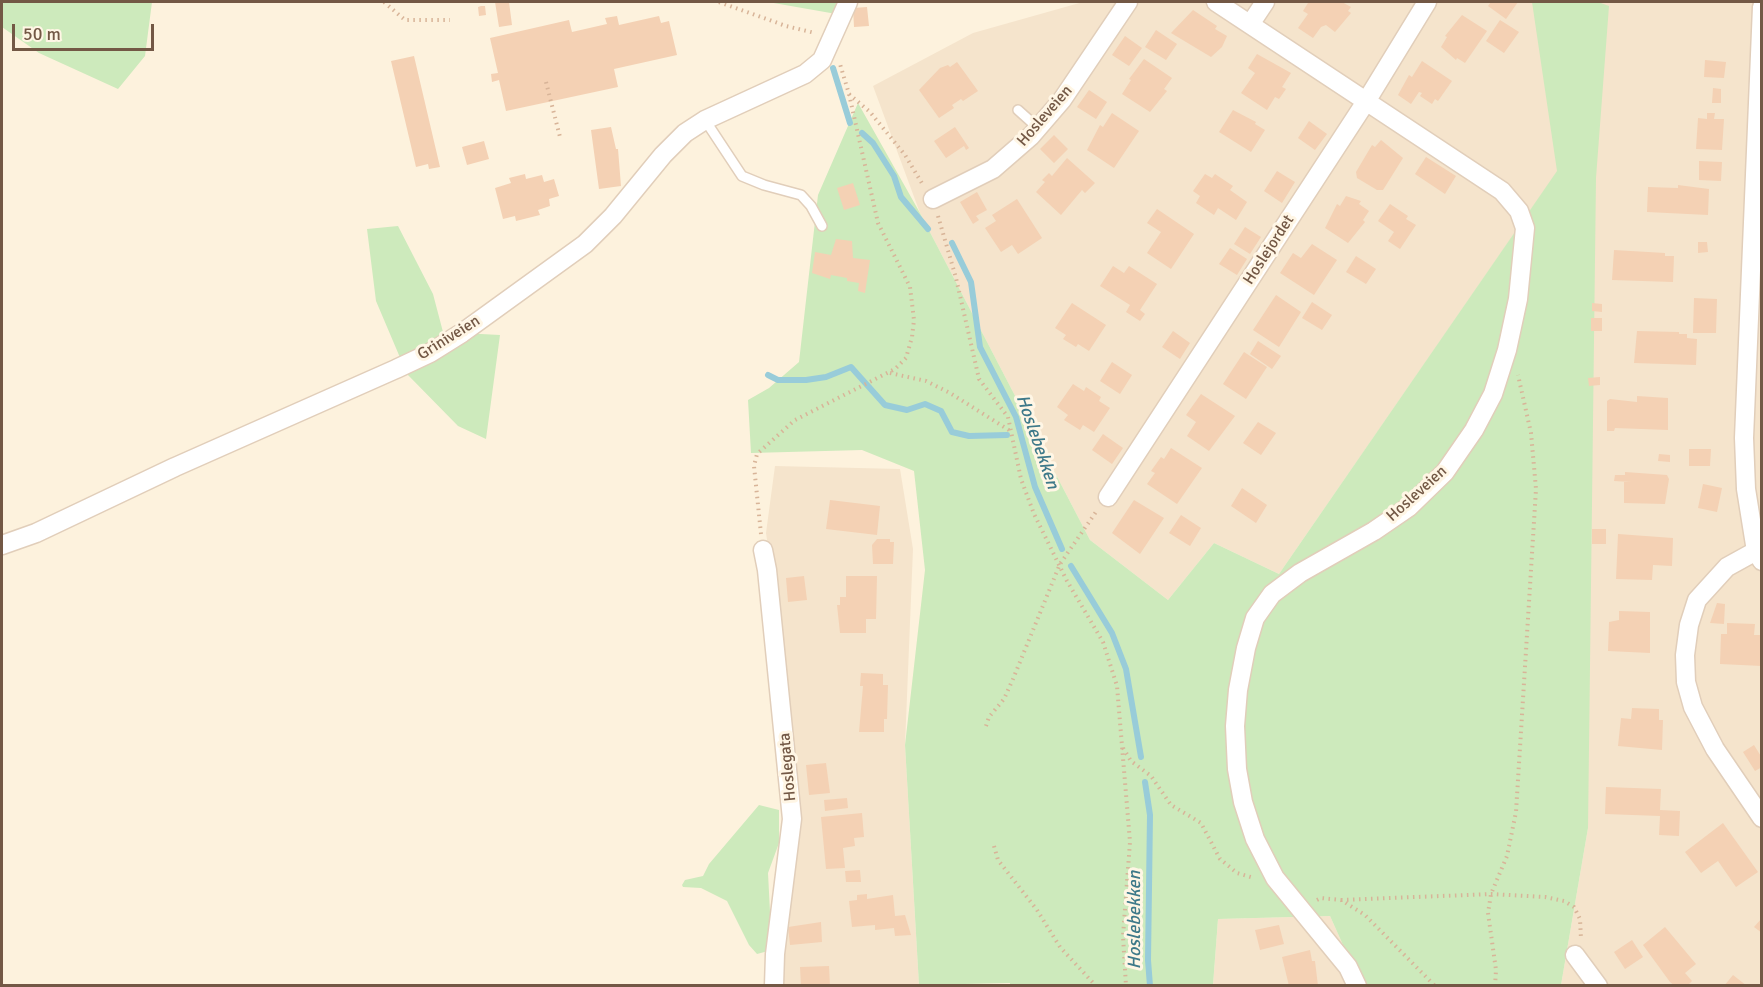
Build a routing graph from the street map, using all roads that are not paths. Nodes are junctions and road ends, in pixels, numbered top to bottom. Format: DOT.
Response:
graph roads {
  1 [pos="848,2"];
  2 [pos="1128,2"];
  3 [pos="1216,2"];
  4 [pos="1265,2"];
  5 [pos="1427,2"];
  6 [pos="1761,7"];
  7 [pos="1251,23"];
  8 [pos="1367,100"];
  9 [pos="1018,110"];
  10 [pos="705,120"];
  11 [pos="1038,128"];
  12 [pos="933,200"];
  13 [pos="822,226"];
  14 [pos="1108,497"];
  15 [pos="2,545"];
  16 [pos="763,550"];
  17 [pos="1759,556"];
  18 [pos="1761,818"];
  19 [pos="1575,955"];
  20 [pos="774,986"];
  21 [pos="1357,986"];
  22 [pos="1598,986"];
  1 -- 10 [label="street, Griniveien"];
  2 -- 11 [label="street, Hosleveien"];
  3 -- 7 [label="street, Hosleveien"];
  4 -- 7 [label="street"];
  5 -- 8 [label="street, Hoslejordet"];
  6 -- 17 [label="street"];
  7 -- 8 [label="street, Hosleveien"];
  8 -- 14 [label="street, Hoslejordet"];
  8 -- 21 [label="street, Hosleveien"];
  9 -- 11 [label="lane"];
  10 -- 13 [label="lane"];
  10 -- 15 [label="street, Griniveien"];
  11 -- 12 [label="street, Hosleveien"];
  16 -- 20 [label="street, Hoslegata"];
  17 -- 18 [label="street"];
  19 -- 22 [label="street"];
}
